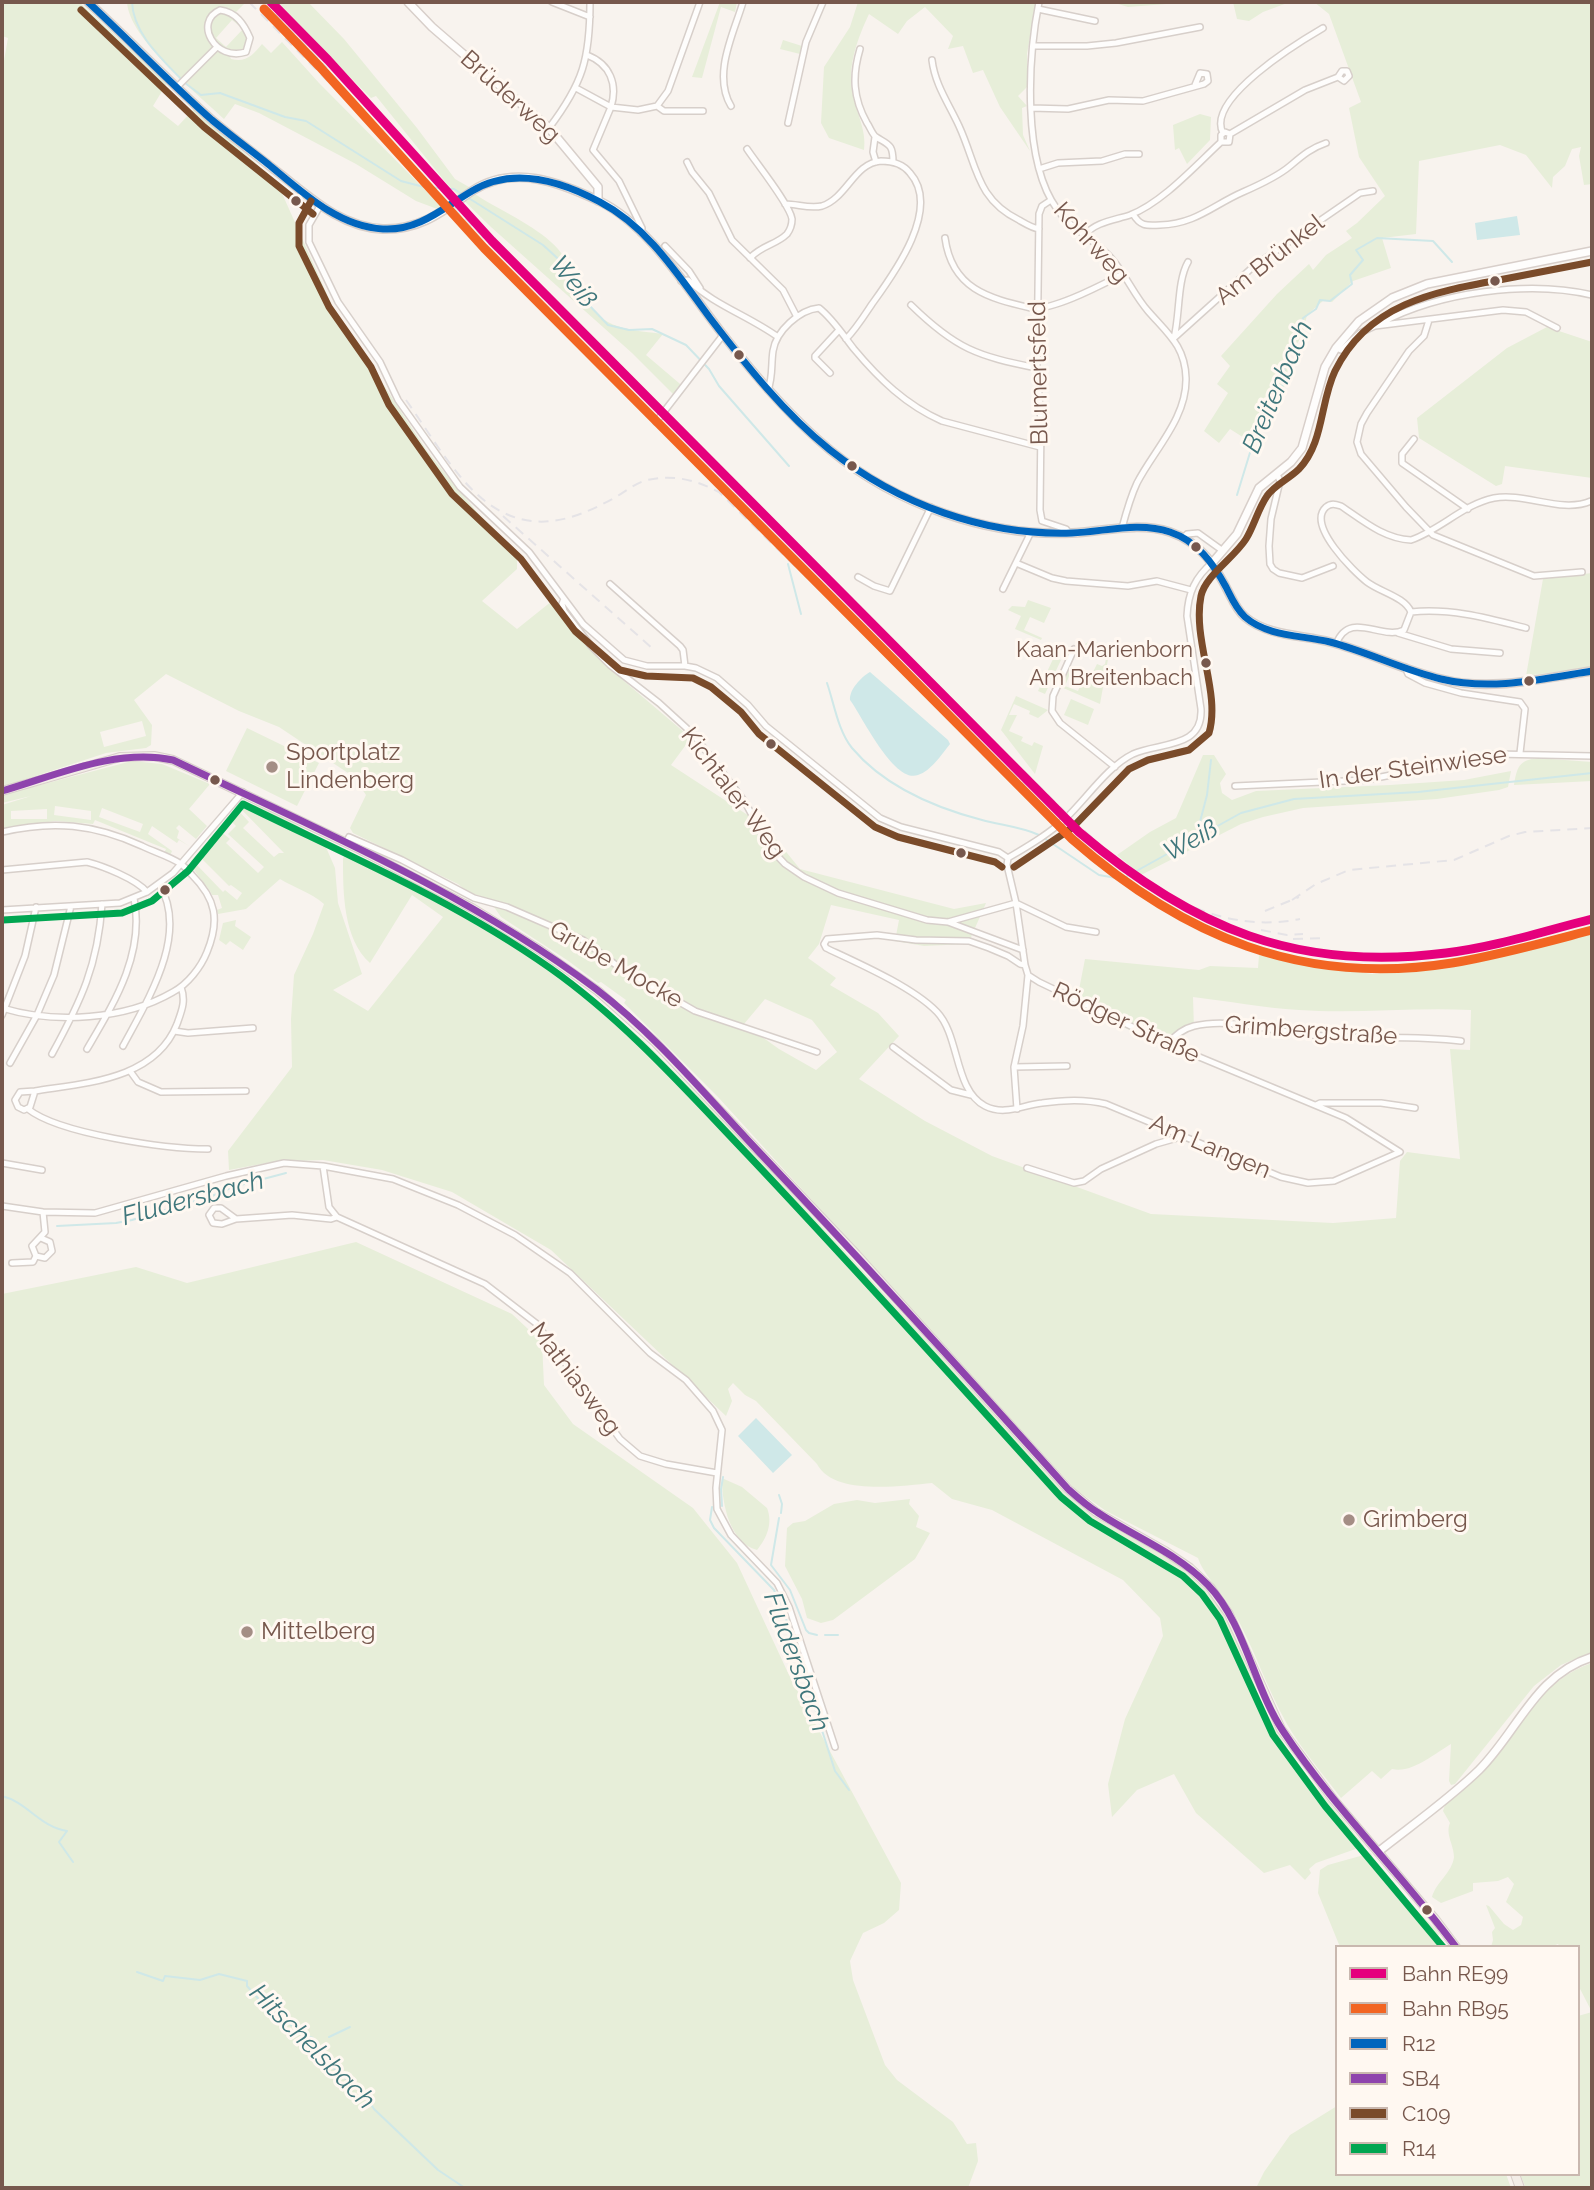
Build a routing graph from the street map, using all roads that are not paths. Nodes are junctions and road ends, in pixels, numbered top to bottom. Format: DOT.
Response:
graph roads {
  1 [pos="88,2"];
  2 [pos="408,2"];
  3 [pos="552,2"];
  4 [pos="590,2"];
  5 [pos="701,2"];
  6 [pos="743,2"];
  7 [pos="822,2"];
  8 [pos="1038,5"];
  9 [pos="590,17"];
  10 [pos="1095,20"];
  11 [pos="1200,27"];
  12 [pos="1323,28"];
  13 [pos="1033,46"];
  14 [pos="216,47"];
  15 [pos="860,48"];
  16 [pos="587,55"];
  17 [pos="932,61"];
  18 [pos="1338,77"];
  19 [pos="179,85"];
  20 [pos="1195,85"];
  21 [pos="576,88"];
  22 [pos="657,106"];
  23 [pos="731,106"];
  24 [pos="611,107"];
  25 [pos="1031,108"];
  26 [pos="703,111"];
  27 [pos="788,123"];
  28 [pos="549,128"];
  29 [pos="1226,134"];
  30 [pos="875,136"];
  31 [pos="1326,143"];
  32 [pos="747,149"];
  33 [pos="1139,154"];
  34 [pos="687,162"];
  35 [pos="876,162"];
  36 [pos="893,162"];
  37 [pos="1039,169"];
  38 [pos="1373,191"];
  39 [pos="1051,200"];
  40 [pos="598,201"];
  41 [pos="785,204"];
  42 [pos="320,206"];
  43 [pos="1133,214"];
  44 [pos="1039,229"];
  45 [pos="641,233"];
  46 [pos="1085,234"];
  47 [pos="945,238"];
  48 [pos="665,246"];
  49 [pos="1592,251"];
  50 [pos="750,258"];
  51 [pos="1188,262"];
  52 [pos="1123,274"];
  53 [pos="681,281"];
  54 [pos="700,288"];
  55 [pos="1592,295"];
  56 [pos="911,305"];
  57 [pos="1038,309"];
  58 [pos="797,317"];
  59 [pos="1429,320"];
  60 [pos="1375,326"];
  61 [pos="1557,328"];
  62 [pos="839,330"];
  63 [pos="723,335"];
  64 [pos="778,337"];
  65 [pos="1174,338"];
  66 [pos="846,339"];
  67 [pos="1336,348"];
  68 [pos="1037,368"];
  69 [pos="830,373"];
  70 [pos="768,390"];
  71 [pos="656,422"];
  72 [pos="1414,439"];
  73 [pos="1040,447"];
  74 [pos="1277,474"];
  75 [pos="1591,501"];
  76 [pos="930,507"];
  77 [pos="1468,509"];
  78 [pos="1122,528"];
  79 [pos="1429,531"];
  80 [pos="1031,532"];
  81 [pos="1069,533"];
  82 [pos="1182,538"];
  83 [pos="1223,551"];
  84 [pos="1016,562"];
  85 [pos="1213,562"];
  86 [pos="1333,566"];
  87 [pos="1581,572"];
  88 [pos="858,577"];
  89 [pos="610,584"];
  90 [pos="1003,589"];
  91 [pos="1191,590"];
  92 [pos="564,599"];
  93 [pos="1410,612"];
  94 [pos="1526,628"];
  95 [pos="1398,633"];
  96 [pos="1336,644"];
  97 [pos="1074,649"];
  98 [pos="1500,653"];
  99 [pos="685,666"];
  100 [pos="1405,667"];
  101 [pos="1592,671"];
  102 [pos="1520,753"];
  103 [pos="1592,756"];
  104 [pos="1115,766"];
  105 [pos="1235,786"];
  106 [pos="2,791"];
  107 [pos="240,791"];
  108 [pos="2,832"];
  109 [pos="346,843"];
  110 [pos="1008,858"];
  111 [pos="181,864"];
  112 [pos="2,870"];
  113 [pos="159,884"];
  114 [pos="147,892"];
  115 [pos="134,898"];
  116 [pos="102,904"];
  117 [pos="1016,904"];
  118 [pos="71,906"];
  119 [pos="36,908"];
  120 [pos="2,910"];
  121 [pos="948,922"];
  122 [pos="1096,932"];
  123 [pos="1023,950"];
  124 [pos="1025,965"];
  125 [pos="1028,975"];
  126 [pos="181,987"];
  127 [pos="144,1005"];
  128 [pos="3,1011"];
  129 [pos="108,1014"];
  130 [pos="37,1015"];
  131 [pos="72,1017"];
  132 [pos="253,1028"];
  133 [pos="174,1031"];
  134 [pos="1461,1041"];
  135 [pos="1168,1044"];
  136 [pos="123,1046"];
  137 [pos="892,1047"];
  138 [pos="87,1049"];
  139 [pos="817,1052"];
  140 [pos="52,1054"];
  141 [pos="10,1063"];
  142 [pos="1067,1066"];
  143 [pos="1014,1067"];
  144 [pos="130,1071"];
  145 [pos="35,1091"];
  146 [pos="246,1091"];
  147 [pos="971,1095"];
  148 [pos="1316,1105"];
  149 [pos="1415,1108"];
  150 [pos="27,1109"];
  151 [pos="1017,1109"];
  152 [pos="1184,1136"];
  153 [pos="208,1149"];
  154 [pos="1400,1152"];
  155 [pos="2,1163"];
  156 [pos="323,1166"];
  157 [pos="1027,1168"];
  158 [pos="42,1170"];
  159 [pos="2,1206"];
  160 [pos="43,1212"];
  161 [pos="337,1217"];
  162 [pos="236,1219"];
  163 [pos="41,1238"];
  164 [pos="36,1256"];
  165 [pos="12,1263"];
  166 [pos="717,1473"];
  167 [pos="1592,1657"];
  168 [pos="835,1747"];
  169 [pos="1378,1852"];
  170 [pos="1454,1945"];
  1 -- 19 [label="main road"];
  2 -- 28 [label="main road, Brüderweg"];
  3 -- 9 [label="street"];
  4 -- 9 [label="street"];
  5 -- 22 [label="street"];
  6 -- 23 [label="street"];
  7 -- 27 [label="street"];
  8 -- 10 [label="street, Kohrweg"];
  8 -- 13 [label="street, Kohrweg"];
  9 -- 16 [label="street"];
  11 -- 13 [label="street"];
  12 -- 29 [label="street"];
  13 -- 25 [label="street, Kohrweg"];
  14 -- 14 [label="street"];
  14 -- 19 [label="street"];
  15 -- 30 [label="street"];
  16 -- 21 [label="street"];
  16 -- 24 [label="street"];
  17 -- 44 [label="street"];
  18 -- 29 [label="street"];
  19 -- 42 [label="main road"];
  20 -- 25 [label="street"];
  21 -- 24 [label="street"];
  21 -- 28 [label="street"];
  22 -- 24 [label="street"];
  22 -- 26 [label="street"];
  24 -- 45 [label="street"];
  25 -- 37 [label="street, Kohrweg"];
  28 -- 40 [label="main road, Brüderweg"];
  29 -- 43 [label="street"];
  30 -- 35 [label="street"];
  30 -- 36 [label="street"];
  31 -- 43 [label="street"];
  32 -- 41 [label="street"];
  33 -- 37 [label="street"];
  34 -- 50 [label="street"];
  35 -- 36 [label="street"];
  35 -- 41 [label="street"];
  36 -- 66 [label="street"];
  37 -- 39 [label="street, Kohrweg"];
  38 -- 65 [label="street, Am Brünkel"];
  39 -- 44 [label="street, Blumertsfeld"];
  39 -- 46 [label="street, Kohrweg"];
  40 -- 42 [label="main road"];
  40 -- 45 [label="main road"];
  41 -- 50 [label="street"];
  42 -- 92 [label="street, Kichtaler Weg"];
  43 -- 46 [label="street"];
  44 -- 57 [label="street, Blumertsfeld"];
  45 -- 53 [label="main road"];
  46 -- 52 [label="street, Kohrweg"];
  47 -- 57 [label="street"];
  48 -- 54 [label="street"];
  49 -- 67 [label="main road"];
  50 -- 58 [label="street"];
  51 -- 65 [label="street, Kohrweg"];
  52 -- 57 [label="street"];
  52 -- 65 [label="street, Kohrweg"];
  53 -- 54 [label="street"];
  53 -- 63 [label="main road"];
  54 -- 64 [label="street"];
  55 -- 60 [label="street"];
  56 -- 68 [label="street"];
  57 -- 68 [label="street, Blumertsfeld"];
  58 -- 62 [label="street"];
  58 -- 64 [label="street"];
  59 -- 60 [label="street"];
  59 -- 61 [label="street"];
  59 -- 79 [label="street"];
  60 -- 67 [label="street"];
  62 -- 66 [label="street"];
  62 -- 69 [label="street"];
  63 -- 70 [label="main road"];
  63 -- 71 [label="street"];
  64 -- 70 [label="street"];
  65 -- 78 [label="street, Kohrweg"];
  66 -- 73 [label="street"];
  67 -- 74 [label="main road"];
  68 -- 73 [label="street, Blumertsfeld"];
  70 -- 76 [label="main road"];
  72 -- 77 [label="street"];
  73 -- 81 [label="street, Blumertsfeld"];
  74 -- 83 [label="main road"];
  74 -- 86 [label="street"];
  75 -- 77 [label="street"];
  76 -- 80 [label="main road"];
  76 -- 88 [label="street"];
  77 -- 79 [label="street"];
  78 -- 81 [label="main road"];
  78 -- 82 [label="main road"];
  79 -- 87 [label="street"];
  79 -- 93 [label="street"];
  80 -- 81 [label="main road"];
  80 -- 84 [label="street"];
  82 -- 83 [label="street"];
  82 -- 85 [label="main road"];
  83 -- 85 [label="main road"];
  84 -- 90 [label="street"];
  84 -- 91 [label="street"];
  85 -- 91 [label="street"];
  85 -- 96 [label="main road"];
  89 -- 99 [label="street"];
  91 -- 104 [label="street"];
  92 -- 99 [label="street, Kichtaler Weg"];
  92 -- 121 [label="street, Kichtaler Weg"];
  93 -- 94 [label="street"];
  93 -- 95 [label="street"];
  95 -- 96 [label="street"];
  95 -- 98 [label="street"];
  96 -- 100 [label="main road"];
  97 -- 104 [label="street"];
  99 -- 110 [label="street"];
  100 -- 101 [label="main road"];
  100 -- 102 [label="street"];
  102 -- 103 [label="street, In der Steinwiese"];
  102 -- 105 [label="street, In der Steinwiese"];
  104 -- 110 [label="street"];
  106 -- 107 [label="main road"];
  107 -- 109 [label="main road"];
  107 -- 111 [label="street"];
  108 -- 111 [label="street"];
  109 -- 139 [label="street, Grube Mocke"];
  109 -- 169 [label="main road"];
  110 -- 117 [label="street, Rödger Straße"];
  111 -- 113 [label="street"];
  111 -- 126 [label="street"];
  112 -- 114 [label="street"];
  113 -- 114 [label="street"];
  113 -- 127 [label="street"];
  114 -- 115 [label="street"];
  115 -- 116 [label="street"];
  115 -- 129 [label="street"];
  116 -- 118 [label="street"];
  116 -- 131 [label="street"];
  117 -- 121 [label="street, Kichtaler Weg"];
  117 -- 122 [label="street"];
  117 -- 123 [label="street, Rödger Straße"];
  118 -- 119 [label="street"];
  118 -- 130 [label="street"];
  119 -- 120 [label="street"];
  119 -- 128 [label="street"];
  121 -- 123 [label="street, Kichtaler Weg"];
  123 -- 124 [label="street, Rödger Straße"];
  124 -- 125 [label="street, Rödger Straße"];
  124 -- 147 [label="street"];
  125 -- 135 [label="street, Rödger Straße"];
  125 -- 143 [label="street"];
  126 -- 127 [label="street"];
  126 -- 133 [label="street"];
  127 -- 129 [label="street"];
  127 -- 136 [label="street"];
  128 -- 130 [label="street"];
  129 -- 131 [label="street"];
  129 -- 138 [label="street"];
  130 -- 131 [label="street"];
  130 -- 141 [label="street"];
  131 -- 140 [label="street"];
  132 -- 133 [label="street"];
  133 -- 144 [label="street"];
  134 -- 135 [label="street, Grimbergstraße"];
  135 -- 148 [label="street, Rödger Straße"];
  137 -- 147 [label="street, Am Langen"];
  142 -- 143 [label="street"];
  143 -- 151 [label="street"];
  144 -- 145 [label="street"];
  144 -- 146 [label="street"];
  145 -- 150 [label="street"];
  145 -- 150 [label="street"];
  147 -- 151 [label="street, Am Langen"];
  148 -- 149 [label="street"];
  148 -- 154 [label="street, Rödger Straße"];
  150 -- 153 [label="street"];
  151 -- 152 [label="street, Am Langen"];
  152 -- 154 [label="street, Am Langen"];
  152 -- 157 [label="street"];
  155 -- 158 [label="street"];
  156 -- 160 [label="street"];
  156 -- 161 [label="street"];
  156 -- 166 [label="street"];
  159 -- 160 [label="street"];
  160 -- 163 [label="street"];
  161 -- 162 [label="street"];
  161 -- 166 [label="street, Mathiasweg"];
  162 -- 162 [label="street"];
  163 -- 164 [label="street"];
  163 -- 164 [label="street"];
  164 -- 165 [label="street"];
  166 -- 168 [label="street"];
  167 -- 169 [label="main road"];
  169 -- 170 [label="main road"];
}
